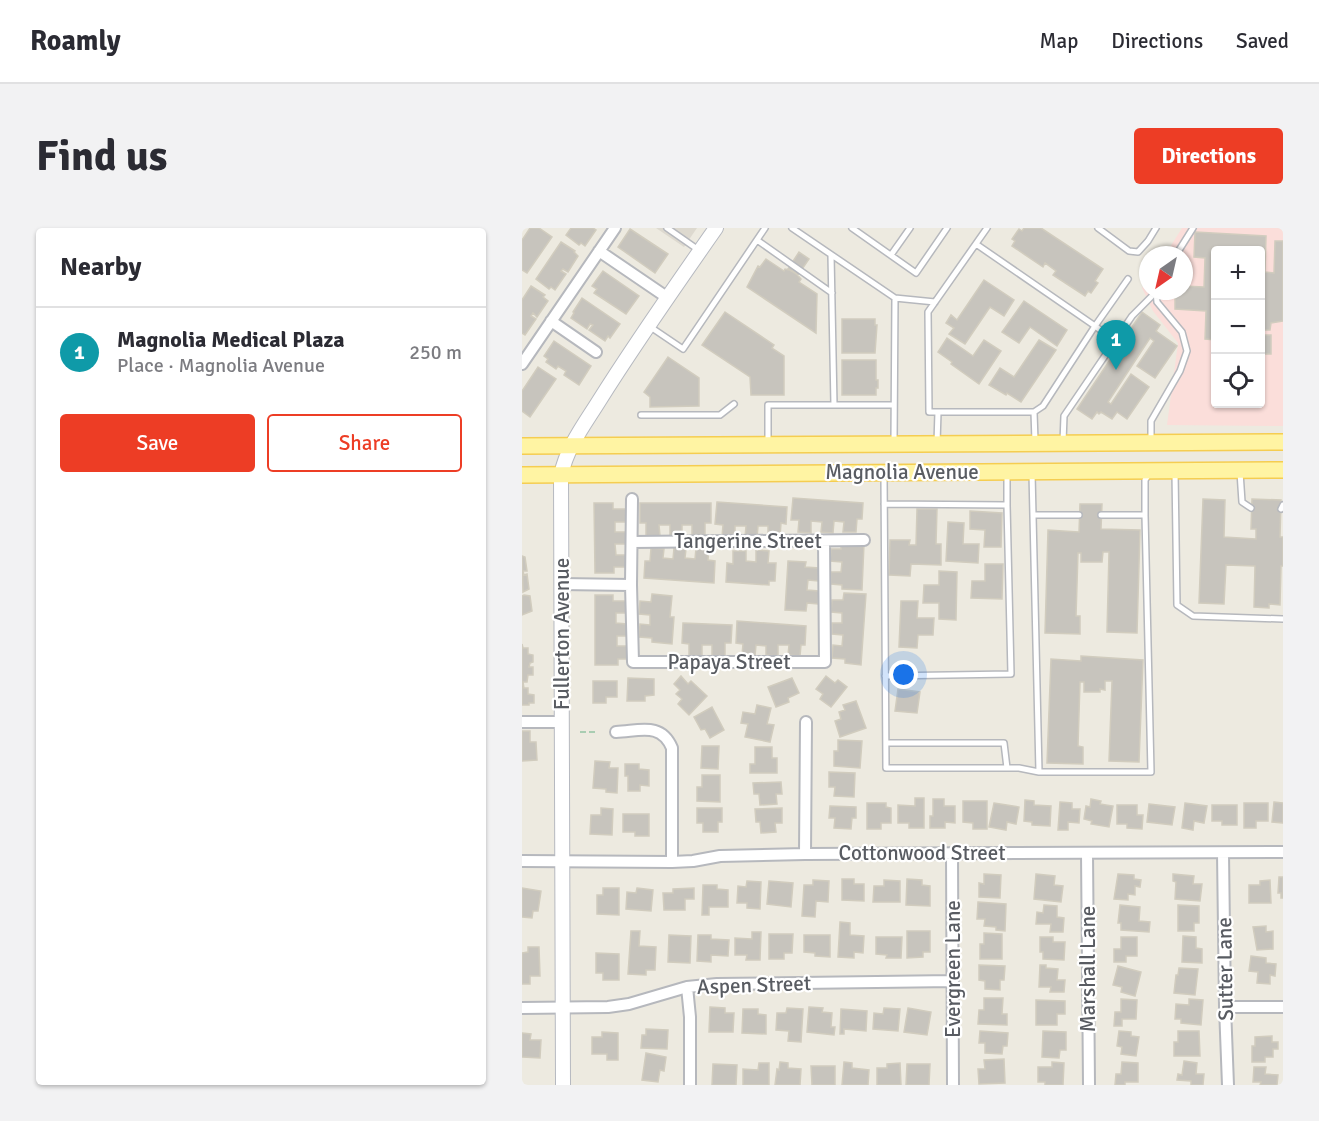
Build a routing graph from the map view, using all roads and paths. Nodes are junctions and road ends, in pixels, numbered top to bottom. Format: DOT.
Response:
graph roads {
  1 [pos="615,228"];
  2 [pos="667,228"];
  3 [pos="716,228"];
  4 [pos="765,228"];
  5 [pos="792,228"];
  6 [pos="852,228"];
  7 [pos="910,228"];
  8 [pos="947,228"];
  9 [pos="987,228"];
  10 [pos="1098,228"];
  11 [pos="1156,228"];
  12 [pos="1193,228"];
  13 [pos="757,240"];
  14 [pos="976,244"];
  15 [pos="1182,246"];
  16 [pos="599,251"];
  17 [pos="700,251"];
  18 [pos="831,255"];
  19 [pos="891,255"];
  20 [pos="1128,279"];
  21 [pos="832,293"];
  22 [pos="668,298"];
  23 [pos="895,298"];
  24 [pos="1147,300"];
  25 [pos="1157,300"];
  26 [pos="935,302"];
  27 [pos="551,321"];
  28 [pos="649,326"];
  29 [pos="1095,326"];
  30 [pos="1115,341"];
  31 [pos="525,352"];
  32 [pos="596,352"];
  33 [pos="522,364"];
  34 [pos="734,404"];
  35 [pos="834,405"];
  36 [pos="894,405"];
  37 [pos="938,412"];
  38 [pos="1034,412"];
  39 [pos="641,415"];
  40 [pos="1151,442"];
  41 [pos="1283,442"];
  42 [pos="937,443"];
  43 [pos="1035,443"];
  44 [pos="1063,443"];
  45 [pos="768,444"];
  46 [pos="894,444"];
  47 [pos="571,445"];
  48 [pos="522,446"];
  49 [pos="1152,470"];
  50 [pos="1175,470"];
  51 [pos="1240,470"];
  52 [pos="1283,470"];
  53 [pos="884,471"];
  54 [pos="1007,471"];
  55 [pos="1032,471"];
  56 [pos="767,472"];
  57 [pos="561,475"];
  58 [pos="522,476"];
  59 [pos="632,499"];
  60 [pos="884,504"];
  61 [pos="1007,505"];
  62 [pos="1251,508"];
  63 [pos="1033,515"];
  64 [pos="1079,515"];
  65 [pos="1101,515"];
  66 [pos="1145,515"];
  67 [pos="864,540"];
  68 [pos="824,541"];
  69 [pos="632,542"];
  70 [pos="561,584"];
  71 [pos="631,585"];
  72 [pos="1283,619"];
  73 [pos="885,675"];
  74 [pos="522,722"];
  75 [pos="562,722"];
  76 [pos="806,722"];
  77 [pos="580,732"];
  78 [pos="596,732"];
  79 [pos="616,732"];
  80 [pos="886,743"];
  81 [pos="1007,768"];
  82 [pos="1039,772"];
  83 [pos="1283,852"];
  84 [pos="952,853"];
  85 [pos="1087,853"];
  86 [pos="1223,853"];
  87 [pos="805,854"];
  88 [pos="522,861"];
  89 [pos="562,861"];
  90 [pos="672,862"];
  91 [pos="953,981"];
  92 [pos="687,987"];
  93 [pos="1225,1007"];
  94 [pos="1282,1007"];
  95 [pos="522,1008"];
  96 [pos="562,1008"];
  97 [pos="562,1085"];
  98 [pos="690,1085"];
  99 [pos="953,1085"];
  100 [pos="1089,1085"];
  101 [pos="1228,1085"];
  1 -- 16 [label="street"];
  2 -- 17 [label="lane"];
  3 -- 17 [label="main road, Fullerton Avenue"];
  4 -- 13 [label="lane"];
  5 -- 18 [label="lane"];
  6 -- 19 [label="lane"];
  7 -- 19 [label="lane"];
  8 -- 19 [label="lane"];
  9 -- 14 [label="lane"];
  10 -- 11 [label="lane"];
  12 -- 15 [label="lane"];
  13 -- 21 [label="lane"];
  13 -- 28 [label="lane"];
  14 -- 26 [label="lane"];
  14 -- 29 [label="lane"];
  16 -- 22 [label="street"];
  16 -- 27 [label="street"];
  17 -- 22 [label="main road, Fullerton Avenue"];
  18 -- 21 [label="lane"];
  18 -- 23 [label="lane"];
  20 -- 29 [label="lane"];
  21 -- 35 [label="lane"];
  22 -- 28 [label="main road, Fullerton Avenue"];
  23 -- 26 [label="lane"];
  23 -- 36 [label="lane"];
  24 -- 30 [label="lane"];
  25 -- 40 [label="lane"];
  26 -- 37 [label="lane"];
  27 -- 31 [label="street"];
  27 -- 32 [label="street"];
  28 -- 47 [label="main road, Fullerton Avenue"];
  29 -- 30 [label="lane"];
  29 -- 38 [label="lane"];
  30 -- 44 [label="lane"];
  31 -- 33 [label="street"];
  34 -- 39 [label="lane"];
  35 -- 36 [label="lane"];
  35 -- 45 [label="lane"];
  36 -- 46 [label="lane"];
  37 -- 38 [label="lane"];
  37 -- 42 [label="lane"];
  38 -- 43 [label="lane"];
  40 -- 41 [label="main road, Magnolia Avenue"];
  40 -- 44 [label="main road, Magnolia Avenue"];
  40 -- 49 [label="main road"];
  42 -- 43 [label="main road, Magnolia Avenue"];
  42 -- 46 [label="main road, Magnolia Avenue"];
  43 -- 44 [label="main road, Magnolia Avenue"];
  45 -- 46 [label="main road, Magnolia Avenue"];
  45 -- 47 [label="main road, Magnolia Avenue"];
  45 -- 56 [label="main road"];
  47 -- 48 [label="main road, Magnolia Avenue"];
  47 -- 57 [label="main road, Fullerton Avenue"];
  49 -- 50 [label="main road, Magnolia Avenue"];
  49 -- 55 [label="main road, Magnolia Avenue"];
  49 -- 66 [label="lane"];
  50 -- 51 [label="main road, Magnolia Avenue"];
  50 -- 72 [label="lane"];
  51 -- 52 [label="main road, Magnolia Avenue"];
  51 -- 62 [label="lane"];
  53 -- 54 [label="main road, Magnolia Avenue"];
  53 -- 56 [label="main road, Magnolia Avenue"];
  53 -- 60 [label="lane"];
  54 -- 55 [label="main road, Magnolia Avenue"];
  54 -- 61 [label="lane"];
  55 -- 63 [label="lane"];
  56 -- 57 [label="main road, Magnolia Avenue"];
  57 -- 58 [label="main road, Magnolia Avenue"];
  57 -- 70 [label="main road, Fullerton Avenue"];
  59 -- 69 [label="street"];
  60 -- 61 [label="lane"];
  60 -- 73 [label="lane"];
  61 -- 73 [label="lane"];
  63 -- 64 [label="lane"];
  63 -- 82 [label="lane"];
  65 -- 66 [label="lane"];
  66 -- 82 [label="lane"];
  67 -- 68 [label="street, Tangerine Street"];
  68 -- 69 [label="street, Tangerine Street"];
  68 -- 71 [label="street, Papaya Street"];
  69 -- 71 [label="street"];
  70 -- 71 [label="street"];
  70 -- 75 [label="main road, Fullerton Avenue"];
  73 -- 80 [label="lane"];
  74 -- 75 [label="street"];
  75 -- 89 [label="main road, Fullerton Avenue"];
  76 -- 87 [label="street"];
  77 -- 78 [label="path"];
  79 -- 90 [label="street"];
  80 -- 81 [label="lane"];
  80 -- 81 [label="lane"];
  81 -- 82 [label="lane"];
  83 -- 86 [label="street, Cottonwood Street"];
  84 -- 85 [label="street, Cottonwood Street"];
  84 -- 87 [label="street, Cottonwood Street"];
  84 -- 91 [label="street, Evergreen Lane"];
  85 -- 86 [label="street, Cottonwood Street"];
  85 -- 100 [label="street, Marshall Lane"];
  86 -- 93 [label="street, Sutter Lane"];
  87 -- 90 [label="street, Cottonwood Street"];
  88 -- 89 [label="street, Cottonwood Street"];
  89 -- 90 [label="street, Cottonwood Street"];
  89 -- 96 [label="main road, Fullerton Avenue"];
  91 -- 92 [label="street, Aspen Street"];
  91 -- 99 [label="street, Evergreen Lane"];
  92 -- 96 [label="street, Aspen Street"];
  92 -- 98 [label="street"];
  93 -- 94 [label="street"];
  93 -- 101 [label="street, Sutter Lane"];
  95 -- 96 [label="street, Aspen Street"];
  96 -- 97 [label="main road, Fullerton Avenue"];
}
